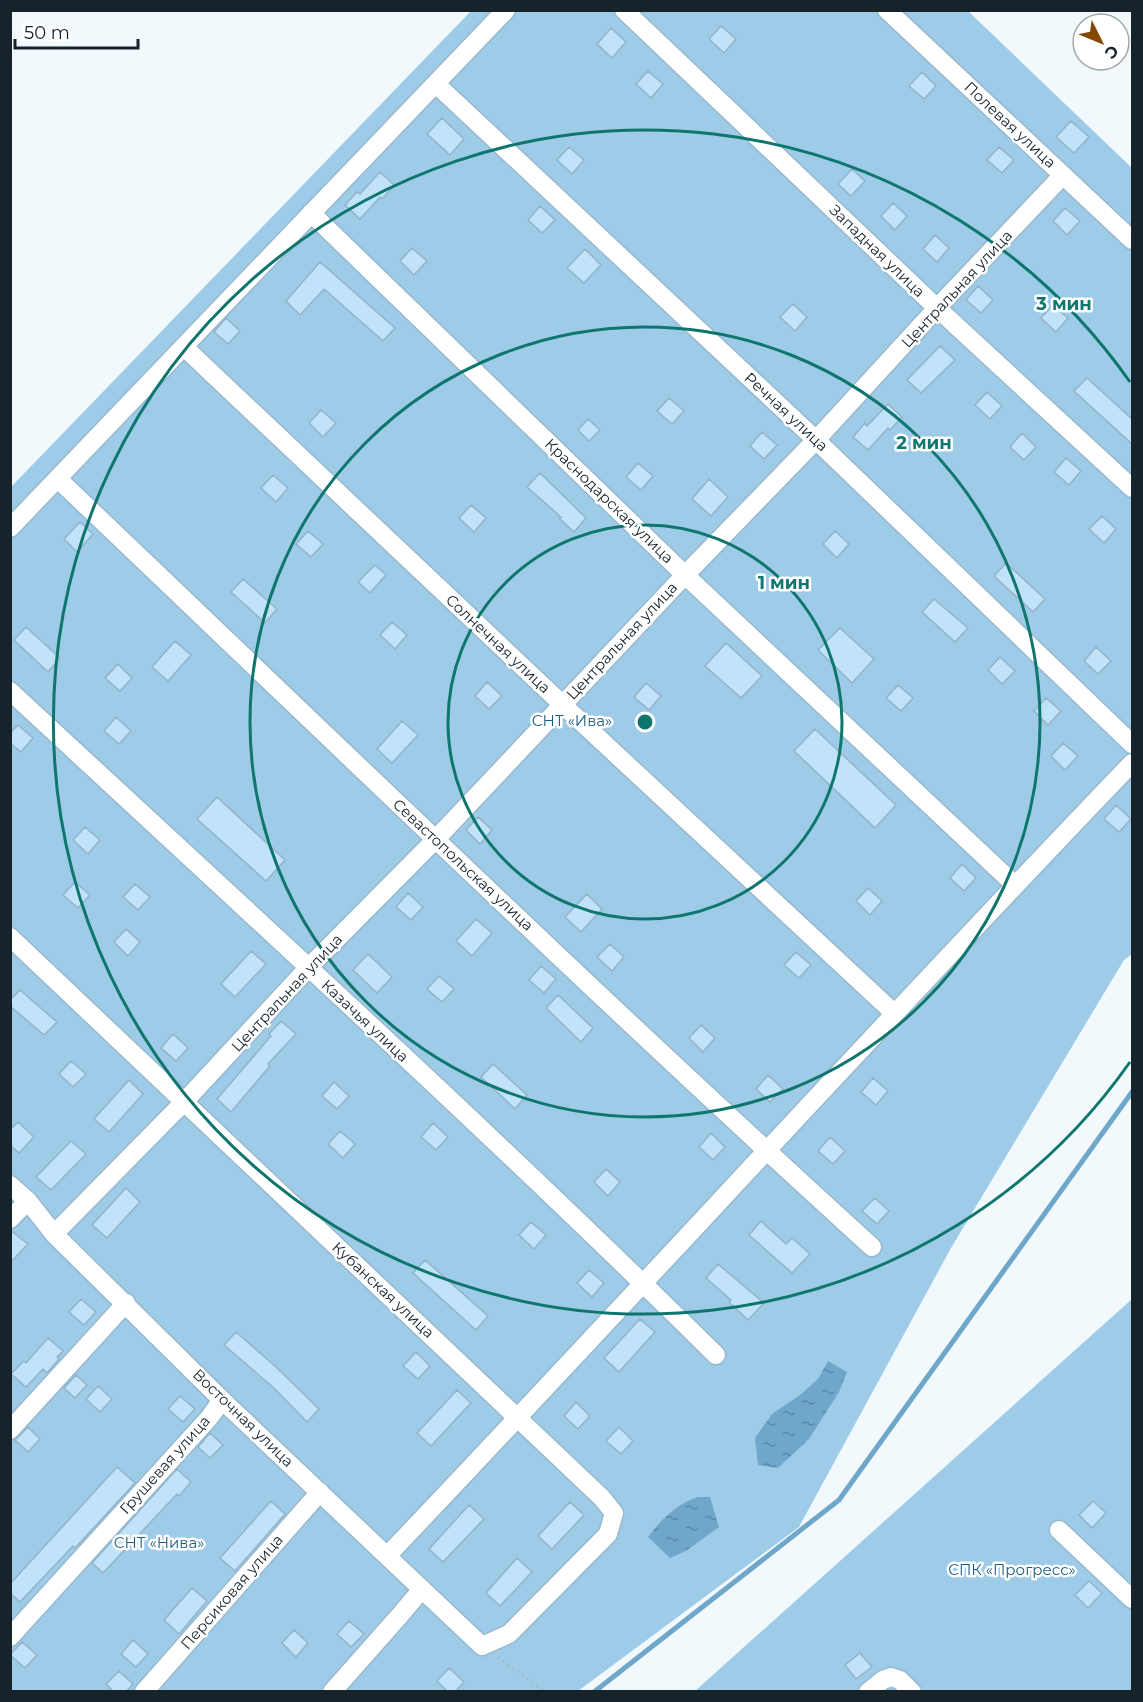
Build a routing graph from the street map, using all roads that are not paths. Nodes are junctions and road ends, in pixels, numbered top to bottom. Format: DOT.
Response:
graph roads {
  1 [pos="506,10"];
  2 [pos="624,10"];
  3 [pos="887,10"];
  4 [pos="436,84"];
  5 [pos="1063,175"];
  6 [pos="311,213"];
  7 [pos="1132,240"];
  8 [pos="937,308"];
  9 [pos="184,347"];
  10 [pos="816,440"];
  11 [pos="58,478"];
  12 [pos="1132,488"];
  13 [pos="10,528"];
  14 [pos="685,575"];
  15 [pos="10,691"];
  16 [pos="563,705"];
  17 [pos="1132,744"];
  18 [pos="1132,763"];
  19 [pos="436,839"];
  20 [pos="1015,885"];
  21 [pos="10,937"];
  22 [pos="308,968"];
  23 [pos="894,1012"];
  24 [pos="184,1102"];
  25 [pos="766,1150"];
  26 [pos="10,1185"];
  27 [pos="28,1201"];
  28 [pos="10,1219"];
  29 [pos="54,1234"];
  30 [pos="872,1247"];
  31 [pos="642,1283"];
  32 [pos="126,1303"];
  33 [pos="716,1355"];
  34 [pos="222,1400"];
  35 [pos="518,1418"];
  36 [pos="10,1430"];
  37 [pos="320,1492"];
  38 [pos="1059,1530"];
  39 [pos="387,1556"];
  40 [pos="422,1588"];
  41 [pos="1132,1599"];
  42 [pos="10,1636"];
  43 [pos="482,1646"];
  44 [pos="906,1686"];
  45 [pos="144,1692"];
  46 [pos="332,1692"];
  47 [pos="868,1692"];
  1 -- 4 [label="street"];
  2 -- 8 [label="street, Западная улица"];
  3 -- 5 [label="street, Полевая улица"];
  4 -- 6 [label="street"];
  4 -- 10 [label="street, Речная улица"];
  5 -- 7 [label="street, Полевая улица"];
  5 -- 8 [label="street, Центральная улица"];
  6 -- 9 [label="street"];
  6 -- 14 [label="street, Краснодарская улица"];
  8 -- 10 [label="street, Центральная улица"];
  8 -- 12 [label="street, Западная улица"];
  9 -- 11 [label="street"];
  9 -- 16 [label="street, Солнечная улица"];
  10 -- 14 [label="street, Центральная улица"];
  10 -- 17 [label="street, Речная улица"];
  11 -- 13 [label="street"];
  11 -- 19 [label="street, Севастопольская улица"];
  14 -- 16 [label="street, Центральная улица"];
  14 -- 20 [label="street, Краснодарская улица"];
  15 -- 22 [label="street, Казачья улица"];
  16 -- 19 [label="street, Центральная улица"];
  16 -- 23 [label="street, Солнечная улица"];
  18 -- 20 [label="street"];
  19 -- 22 [label="street, Центральная улица"];
  19 -- 25 [label="street, Севастопольская улица"];
  20 -- 23 [label="street"];
  21 -- 24 [label="street, Кубанская улица"];
  22 -- 24 [label="street, Центральная улица"];
  22 -- 31 [label="street, Казачья улица"];
  23 -- 25 [label="street"];
  24 -- 29 [label="street, Центральная улица"];
  24 -- 35 [label="street, Кубанская улица"];
  25 -- 30 [label="street, Севастопольская улица"];
  25 -- 31 [label="street"];
  26 -- 27 [label="street, Восточная улица"];
  27 -- 28 [label="street"];
  27 -- 29 [label="street, Восточная улица"];
  29 -- 32 [label="street, Восточная улица"];
  31 -- 33 [label="street, Казачья улица"];
  31 -- 35 [label="street"];
  32 -- 34 [label="street, Восточная улица"];
  32 -- 36 [label="street"];
  34 -- 37 [label="street, Восточная улица"];
  34 -- 42 [label="street, Грушевая улица"];
  35 -- 39 [label="street"];
  35 -- 43 [label="street, Кубанская улица"];
  37 -- 39 [label="street, Восточная улица"];
  37 -- 45 [label="street, Персиковая улица"];
  38 -- 41 [label="street"];
  39 -- 40 [label="street, Восточная улица"];
  40 -- 43 [label="street, Восточная улица"];
  40 -- 46 [label="street"];
  44 -- 47 [label="street"];
}
